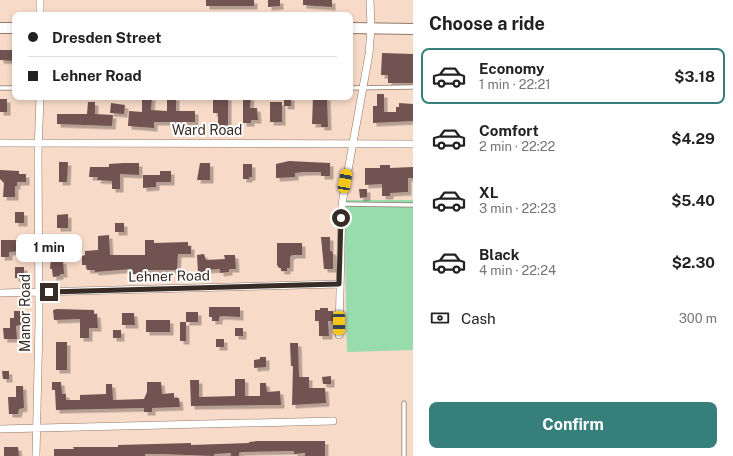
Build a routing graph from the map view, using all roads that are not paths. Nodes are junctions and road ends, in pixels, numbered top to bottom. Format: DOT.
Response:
graph roads {
  1 [pos="40,0"];
  2 [pos="370,0"];
  3 [pos="40,12"];
  4 [pos="0,28"];
  5 [pos="12,28"];
  6 [pos="353,28"];
  7 [pos="371,28"];
  8 [pos="413,29"];
  9 [pos="413,87"];
  10 [pos="0,88"];
  11 [pos="12,88"];
  12 [pos="353,88"];
  13 [pos="364,88"];
  14 [pos="40,100"];
  15 [pos="0,143"];
  16 [pos="39,143"];
  17 [pos="353,143"];
  18 [pos="413,144"];
  19 [pos="342,204"];
  20 [pos="413,205"];
  21 [pos="339,284"];
  22 [pos="39,292"];
  23 [pos="0,293"];
  24 [pos="338,335"];
  25 [pos="404,403"];
  26 [pos="333,421"];
  27 [pos="36,428"];
  28 [pos="0,430"];
  29 [pos="36,456"];
  30 [pos="404,456"];
  1 -- 3 [label="street"];
  2 -- 7 [label="street"];
  4 -- 5 [label="main road"];
  6 -- 7 [label="main road"];
  7 -- 8 [label="main road"];
  7 -- 13 [label="street"];
  9 -- 13 [label="lane"];
  10 -- 11 [label="lane"];
  12 -- 13 [label="lane"];
  13 -- 17 [label="street"];
  14 -- 16 [label="street, Manor Road"];
  15 -- 16 [label="street, Ward Road"];
  16 -- 17 [label="street, Ward Road"];
  16 -- 22 [label="street, Manor Road"];
  17 -- 18 [label="street, Ward Road"];
  17 -- 19 [label="street"];
  19 -- 20 [label="lane"];
  19 -- 21 [label="street"];
  21 -- 22 [label="street, Lehner Road"];
  21 -- 24 [label="street"];
  22 -- 23 [label="street, Lehner Road"];
  22 -- 27 [label="street, Manor Road"];
  25 -- 30 [label="lane"];
  26 -- 27 [label="street"];
  27 -- 28 [label="street"];
  27 -- 29 [label="street, Manor Road"];
}
